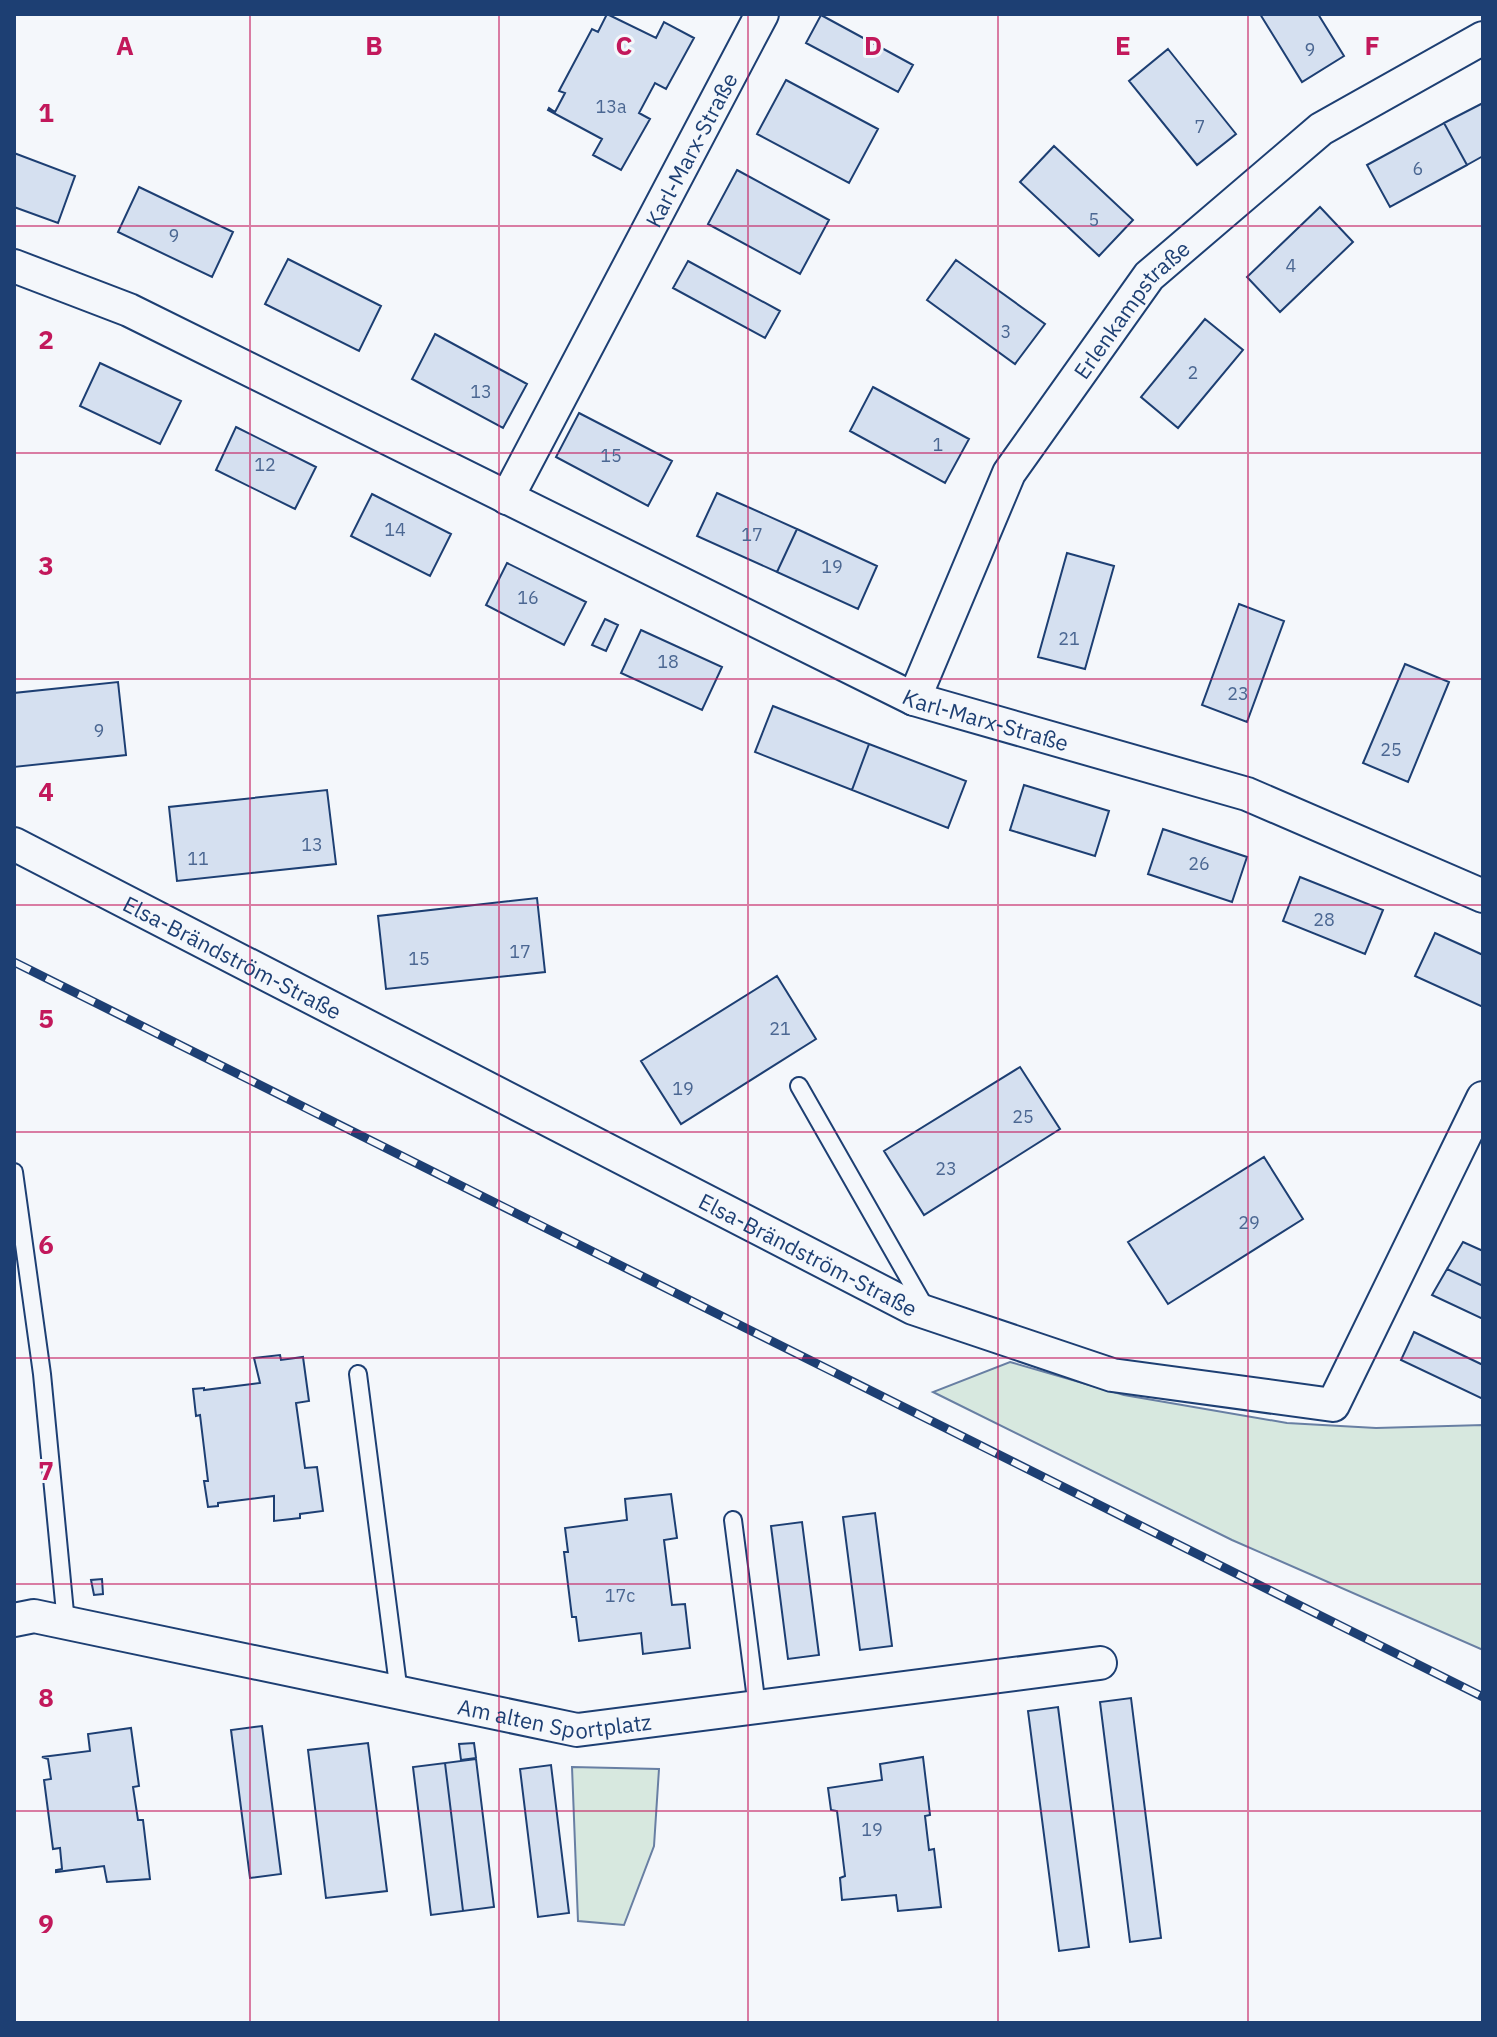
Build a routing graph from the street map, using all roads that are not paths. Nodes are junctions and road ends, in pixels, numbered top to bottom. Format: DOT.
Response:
graph roads {
  1 [pos="762,14"];
  2 [pos="1483,38"];
  3 [pos="14,266"];
  4 [pos="507,498"];
  5 [pos="914,699"];
  6 [pos="14,844"];
  7 [pos="1483,896"];
  8 [pos="799,1086"];
  9 [pos="1483,1098"];
  10 [pos="14,1172"];
  11 [pos="928,1312"];
  12 [pos="358,1374"];
  13 [pos="733,1520"];
  14 [pos="14,1620"];
  15 [pos="66,1623"];
  16 [pos="1100,1663"];
  17 [pos="399,1693"];
  18 [pos="757,1707"];
  1 -- 4 [label="street, Karl-Marx-Straße"];
  2 -- 5 [label="street, Erlenkampstraße"];
  3 -- 4 [label="street, Karl-Marx-Straße"];
  4 -- 5 [label="street, Karl-Marx-Straße"];
  5 -- 7 [label="street, Karl-Marx-Straße"];
  6 -- 11 [label="street, Elsa-Brändström-Straße"];
  8 -- 11 [label="lane"];
  9 -- 11 [label="street, Elsa-Brändström-Straße"];
  10 -- 15 [label="lane"];
  12 -- 17 [label="lane"];
  13 -- 18 [label="lane"];
  14 -- 15 [label="street, Am alten Sportplatz"];
  15 -- 17 [label="street, Am alten Sportplatz"];
  16 -- 18 [label="street, Am alten Sportplatz"];
  17 -- 18 [label="street, Am alten Sportplatz"];
}
